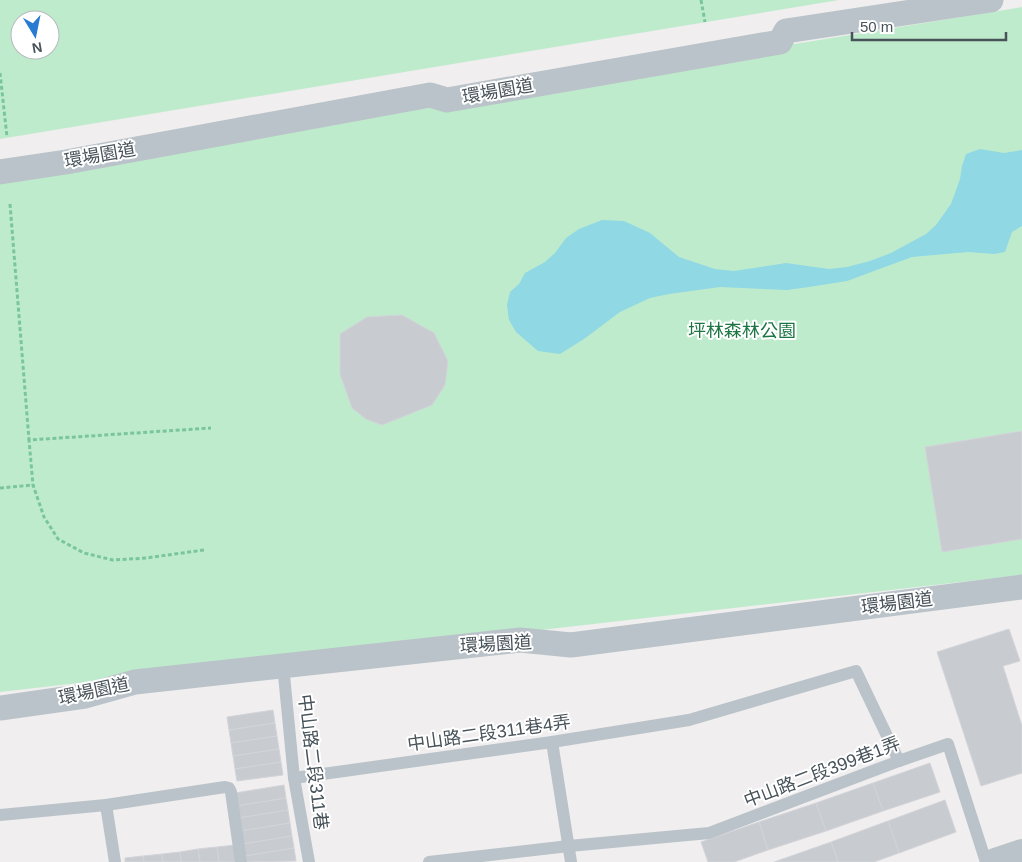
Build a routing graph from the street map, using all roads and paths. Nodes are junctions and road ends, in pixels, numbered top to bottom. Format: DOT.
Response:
graph roads {
  1 [pos="701,0"];
  2 [pos="992,0"];
  3 [pos="705,22"];
  4 [pos="0,73"];
  5 [pos="7,137"];
  6 [pos="0,172"];
  7 [pos="10,204"];
  8 [pos="211,428"];
  9 [pos="29,440"];
  10 [pos="33,485"];
  11 [pos="0,488"];
  12 [pos="204,550"];
  13 [pos="1022,587"];
  14 [pos="283,666"];
  15 [pos="0,708"];
  16 [pos="552,742"];
  17 [pos="898,761"];
  18 [pos="294,778"];
  19 [pos="106,805"];
  20 [pos="0,815"];
  21 [pos="568,846"];
  22 [pos="1022,853"];
  23 [pos="115,862"];
  24 [pos="241,862"];
  25 [pos="309,862"];
  26 [pos="429,862"];
  27 [pos="571,862"];
  28 [pos="986,862"];
  29 [pos="995,862"];
  1 -- 3 [label="path"];
  2 -- 6 [label="street, 環場園道"];
  4 -- 5 [label="path"];
  7 -- 9 [label="path"];
  8 -- 9 [label="path"];
  9 -- 10 [label="path"];
  10 -- 11 [label="path"];
  10 -- 12 [label="path"];
  13 -- 14 [label="street, 環場園道"];
  14 -- 15 [label="street, 環場園道"];
  14 -- 18 [label="lane, 中山路二段311巷"];
  16 -- 17 [label="lane, 中山路二段311巷4弄"];
  16 -- 18 [label="lane, 中山路二段311巷4弄"];
  16 -- 21 [label="lane"];
  17 -- 21 [label="lane, 中山路二段399巷1弄"];
  17 -- 28 [label="lane, 中山路二段399巷1弄"];
  18 -- 25 [label="lane, 中山路二段311巷"];
  19 -- 20 [label="lane"];
  19 -- 23 [label="lane"];
  19 -- 24 [label="lane"];
  21 -- 26 [label="lane, 中山路二段399巷1弄"];
  21 -- 27 [label="lane"];
  22 -- 29 [label="street"];
}
